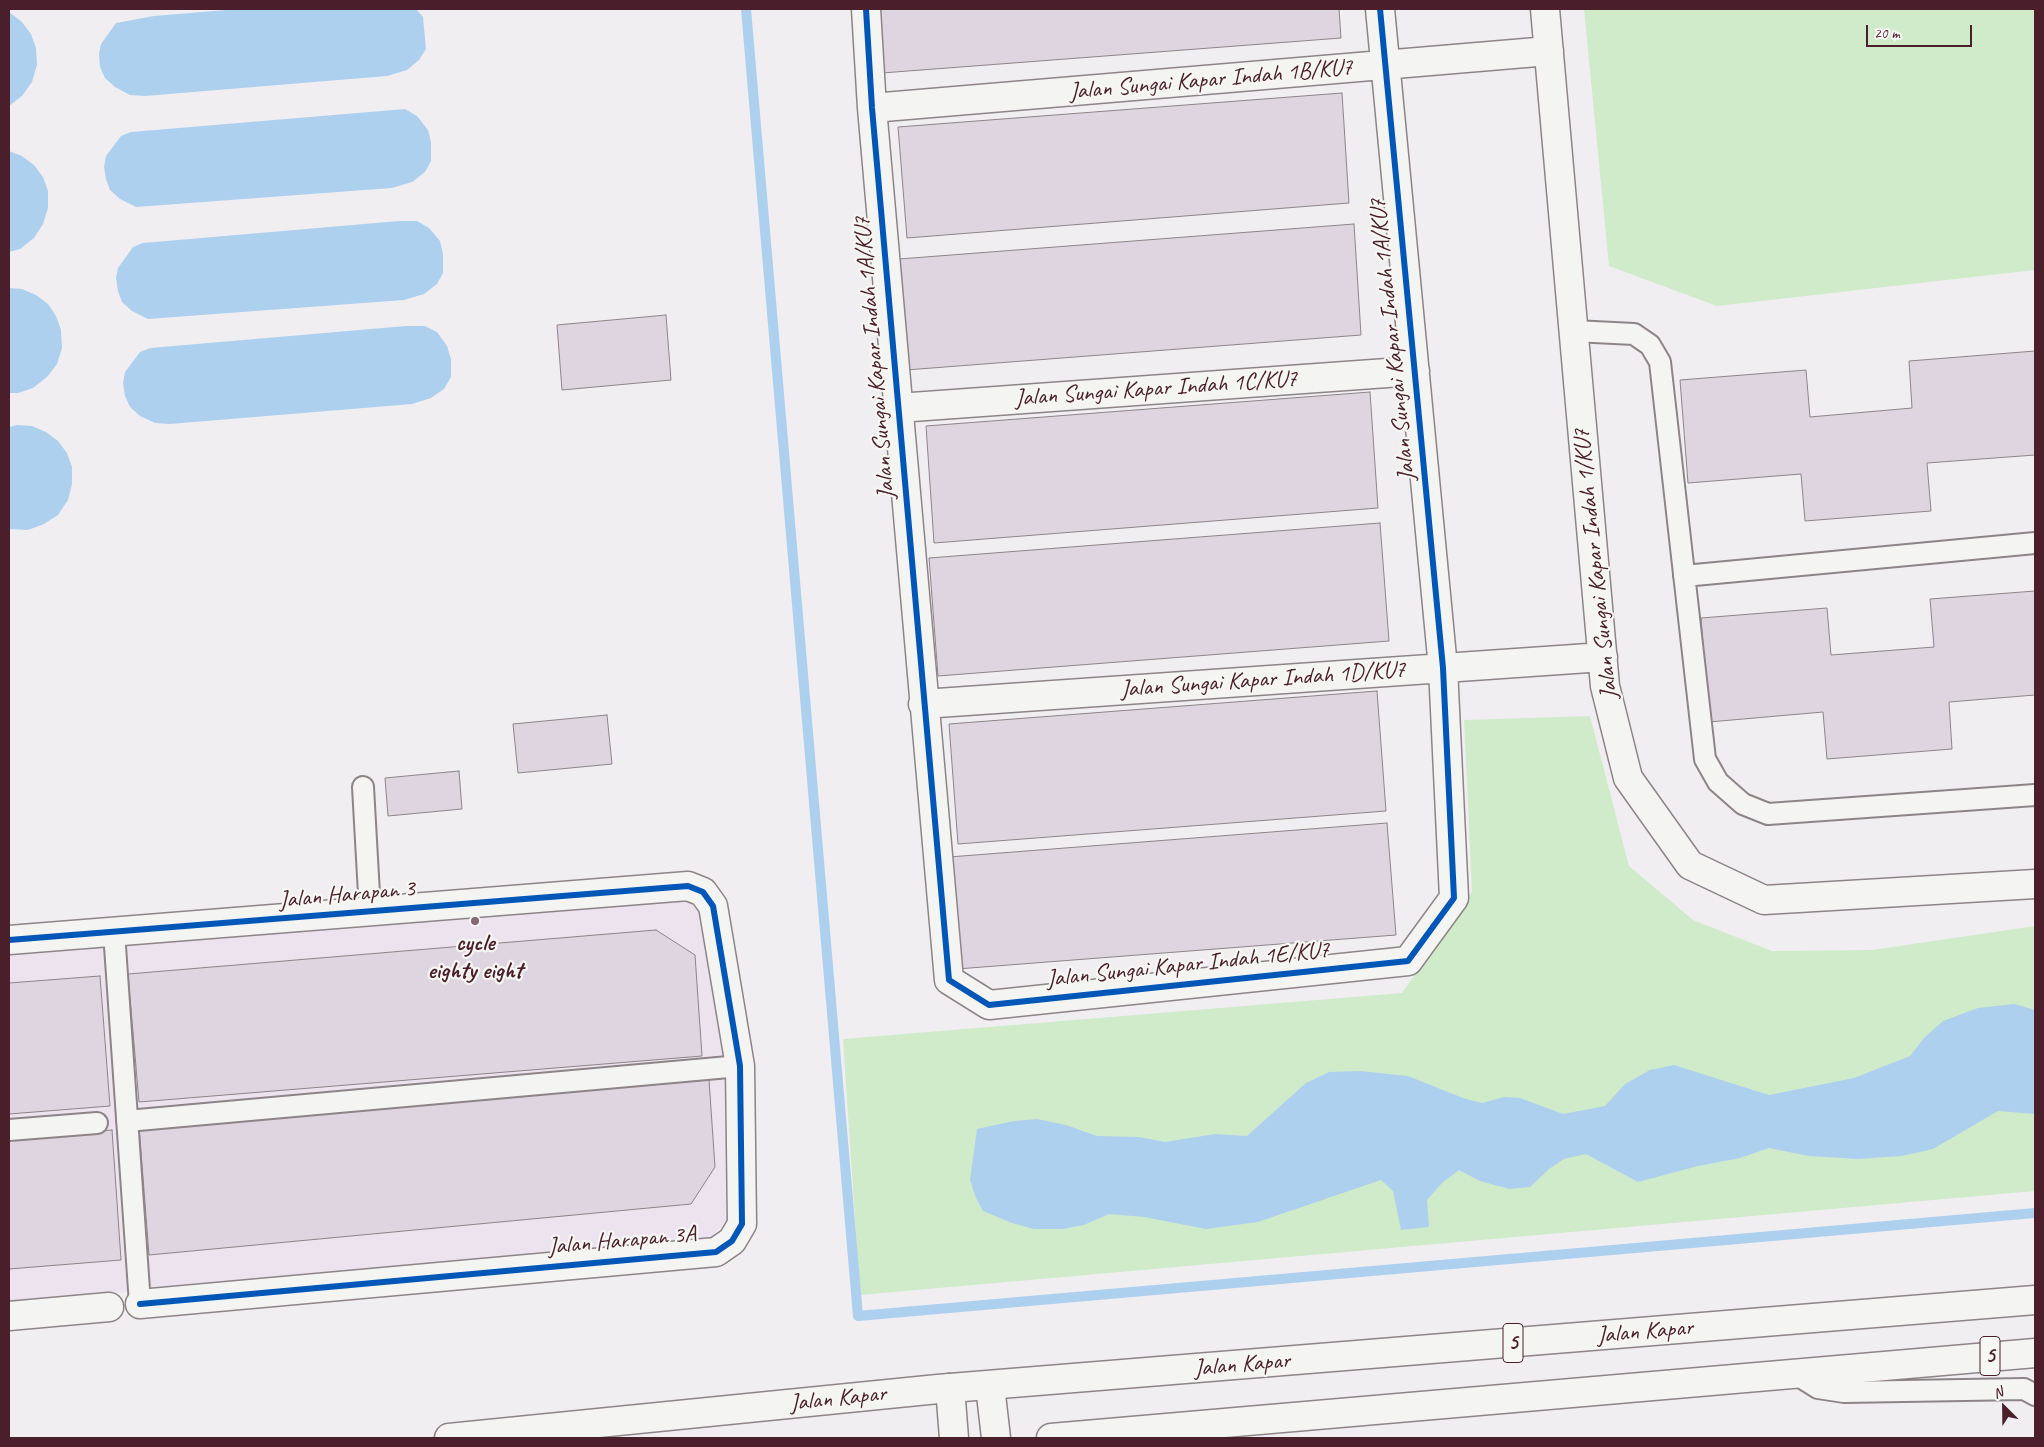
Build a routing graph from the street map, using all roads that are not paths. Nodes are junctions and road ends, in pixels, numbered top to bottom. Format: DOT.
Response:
graph roads {
  1 [pos="866,9"];
  2 [pos="1380,9"];
  3 [pos="1545,9"];
  4 [pos="1549,51"];
  5 [pos="1385,65"];
  6 [pos="872,108"];
  7 [pos="1574,331"];
  8 [pos="1415,371"];
  9 [pos="898,408"];
  10 [pos="2035,543"];
  11 [pos="1684,576"];
  12 [pos="1603,657"];
  13 [pos="1443,668"];
  14 [pos="924,704"];
  15 [pos="363,787"];
  16 [pos="2035,795"];
  17 [pos="2035,884"];
  18 [pos="688,886"];
  19 [pos="370,912"];
  20 [pos="114,932"];
  21 [pos="9,940"];
  22 [pos="740,1066"];
  23 [pos="127,1122"];
  24 [pos="97,1123"];
  25 [pos="9,1130"];
  26 [pos="2035,1300"];
  27 [pos="140,1304"];
  28 [pos="109,1307"];
  29 [pos="9,1316"];
  30 [pos="2035,1352"];
  31 [pos="1794,1373"];
  32 [pos="990,1386"];
  33 [pos="950,1388"];
  34 [pos="2035,1395"];
  35 [pos="1215,1422"];
  36 [pos="449,1438"];
  37 [pos="954,1438"];
  38 [pos="996,1438"];
  39 [pos="1051,1438"];
  40 [pos="1174,1438"];
  1 -- 6 [label="main road, Jalan Sungai Kapar Indah 1A/KU7"];
  2 -- 5 [label="main road, Jalan Sungai Kapar Indah 1A/KU7"];
  3 -- 4 [label="main road, Jalan Sungai Kapar Indah 1/KU7"];
  4 -- 5 [label="main road, Jalan Sungai Kapar Indah 1B/KU7"];
  4 -- 7 [label="main road, Jalan Sungai Kapar Indah 1/KU7"];
  5 -- 6 [label="main road, Jalan Sungai Kapar Indah 1B/KU7"];
  5 -- 8 [label="main road, Jalan Sungai Kapar Indah 1A/KU7"];
  6 -- 9 [label="main road, Jalan Sungai Kapar Indah 1A/KU7"];
  7 -- 11 [label="lane"];
  7 -- 12 [label="main road, Jalan Sungai Kapar Indah 1/KU7"];
  8 -- 9 [label="main road, Jalan Sungai Kapar Indah 1C/KU7"];
  8 -- 13 [label="main road, Jalan Sungai Kapar Indah 1A/KU7"];
  9 -- 14 [label="main road, Jalan Sungai Kapar Indah 1A/KU7"];
  10 -- 11 [label="lane"];
  11 -- 16 [label="lane"];
  12 -- 13 [label="main road, Jalan Sungai Kapar Indah 1D/KU7"];
  12 -- 17 [label="main road, Jalan Sungai Kapar Indah 1/KU7"];
  13 -- 14 [label="main road, Jalan Sungai Kapar Indah 1D/KU7"];
  13 -- 14 [label="main road, Jalan Sungai Kapar Indah 1E/KU7"];
  15 -- 19 [label="lane"];
  18 -- 19 [label="main road, Jalan Harapan 3"];
  18 -- 22 [label="main road, Jalan Harapan 3A"];
  19 -- 20 [label="main road, Jalan Harapan 3"];
  20 -- 21 [label="main road, Jalan Harapan 3"];
  20 -- 23 [label="lane"];
  22 -- 23 [label="lane"];
  22 -- 27 [label="main road, Jalan Harapan 3A"];
  23 -- 27 [label="lane"];
  24 -- 25 [label="lane"];
  26 -- 32 [label="main road, Jalan Kapar / 5"];
  28 -- 29 [label="main road"];
  30 -- 31 [label="main road, 5"];
  31 -- 34 [label="lane"];
  31 -- 35 [label="main road, 5"];
  32 -- 33 [label="main road, Jalan Kapar / 5"];
  32 -- 38 [label="main road"];
  33 -- 36 [label="main road, Jalan Kapar / 5"];
  33 -- 37 [label="main road"];
  35 -- 39 [label="main road, 5"];
  35 -- 40 [label="main road"];
}
